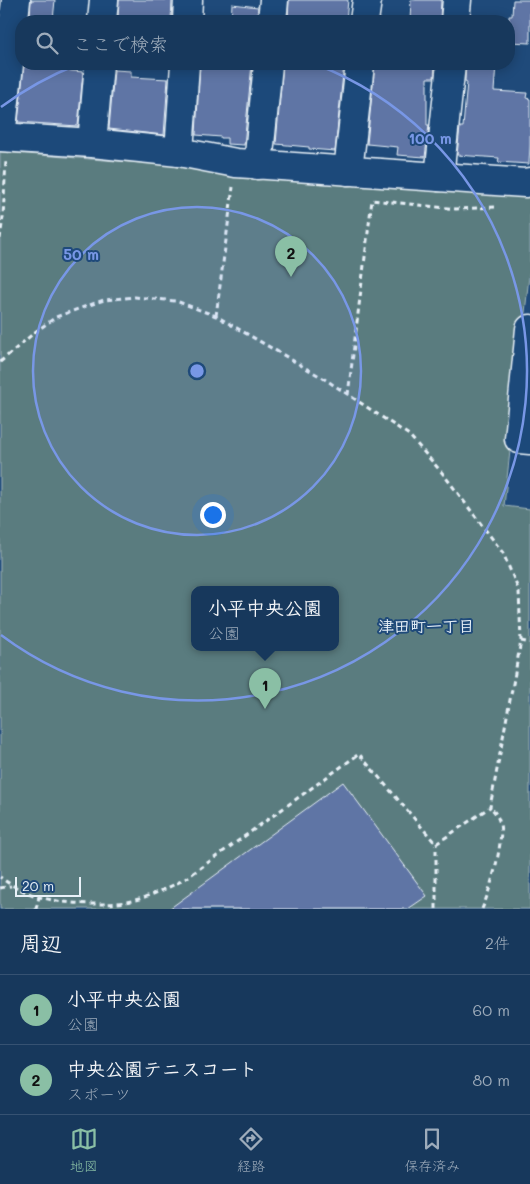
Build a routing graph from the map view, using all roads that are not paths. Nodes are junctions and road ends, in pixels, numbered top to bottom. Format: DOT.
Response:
graph roads {
  1 [pos="16,0"];
  2 [pos="104,0"];
  3 [pos="188,0"];
  4 [pos="274,0"];
  5 [pos="367,0"];
  6 [pos="457,0"];
  7 [pos="103,15"];
  8 [pos="187,15"];
  9 [pos="273,15"];
  10 [pos="365,15"];
  11 [pos="456,15"];
  12 [pos="98,70"];
  13 [pos="184,70"];
  14 [pos="267,70"];
  15 [pos="359,70"];
  16 [pos="450,70"];
  17 [pos="1,137"];
  18 [pos="92,143"];
  19 [pos="179,152"];
  20 [pos="247,164"];
  21 [pos="348,171"];
  22 [pos="439,177"];
  23 [pos="530,182"];
  24 [pos="530,329"];
  25 [pos="530,440"];
  1 -- 17 [label="street"];
  2 -- 7 [label="street"];
  3 -- 8 [label="street"];
  4 -- 9 [label="street"];
  5 -- 10 [label="street"];
  6 -- 11 [label="street"];
  12 -- 18 [label="street"];
  13 -- 19 [label="street"];
  14 -- 20 [label="street"];
  15 -- 21 [label="street"];
  16 -- 22 [label="street"];
  17 -- 18 [label="street"];
  18 -- 19 [label="street"];
  19 -- 20 [label="street"];
  20 -- 21 [label="street"];
  21 -- 22 [label="street"];
  22 -- 23 [label="street"];
  24 -- 25 [label="street"];
}
